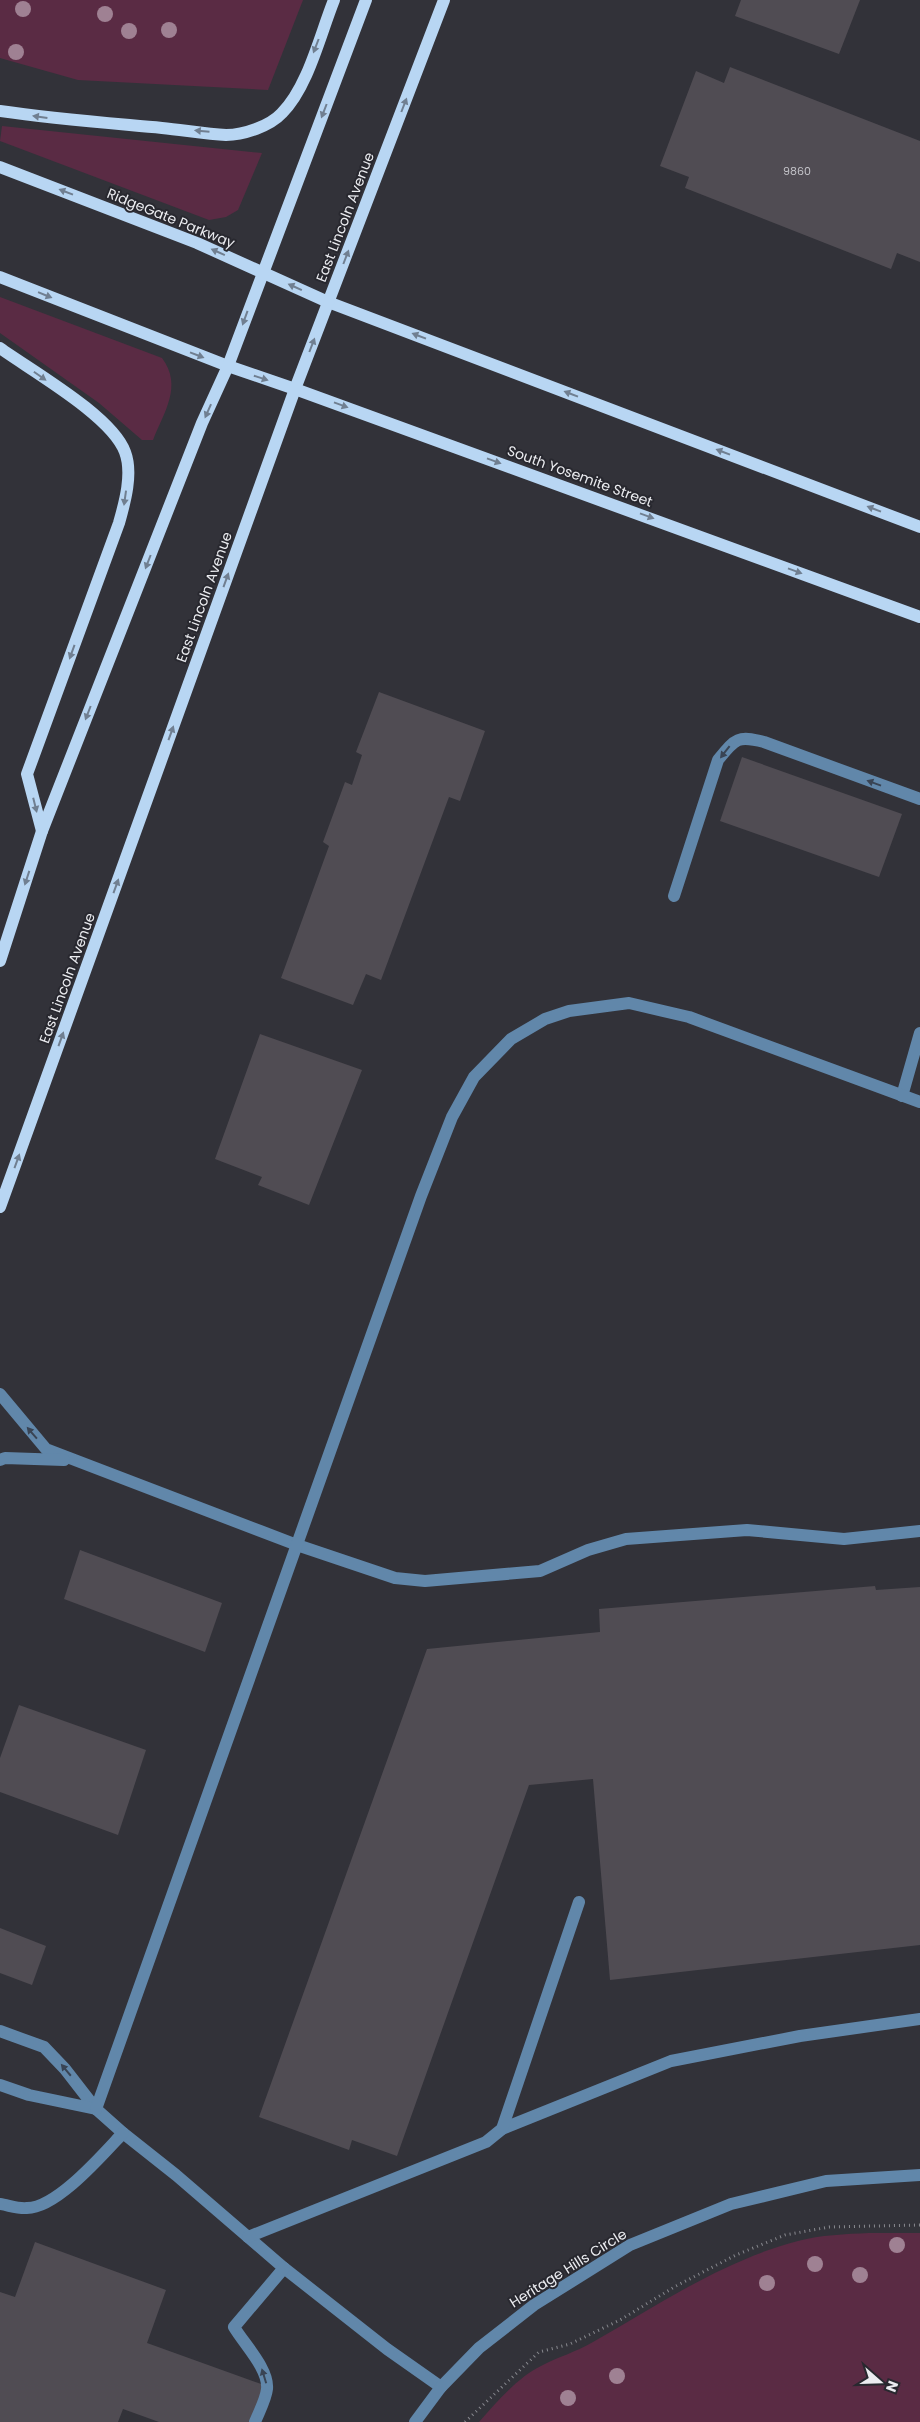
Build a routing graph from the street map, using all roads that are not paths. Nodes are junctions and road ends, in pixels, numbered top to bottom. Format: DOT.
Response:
graph roads {
  1 [pos="334,0"];
  2 [pos="366,0"];
  3 [pos="444,0"];
  4 [pos="0,111"];
  5 [pos="0,167"];
  6 [pos="262,272"];
  7 [pos="0,277"];
  8 [pos="328,302"];
  9 [pos="0,348"];
  10 [pos="228,366"];
  11 [pos="295,389"];
  12 [pos="920,527"];
  13 [pos="920,617"];
  14 [pos="920,800"];
  15 [pos="42,831"];
  16 [pos="674,896"];
  17 [pos="0,961"];
  18 [pos="920,1034"];
  19 [pos="902,1096"];
  20 [pos="920,1102"];
  21 [pos="0,1207"];
  22 [pos="0,1394"];
  23 [pos="0,1460"];
  24 [pos="71,1461"];
  25 [pos="920,1531"];
  26 [pos="297,1545"];
  27 [pos="579,1902"];
  28 [pos="920,2020"];
  29 [pos="0,2031"];
  30 [pos="0,2085"];
  31 [pos="96,2109"];
  32 [pos="502,2129"];
  33 [pos="123,2133"];
  34 [pos="920,2175"];
  35 [pos="0,2204"];
  36 [pos="248,2237"];
  37 [pos="284,2268"];
  38 [pos="441,2387"];
  39 [pos="255,2422"];
  40 [pos="415,2422"];
  1 -- 4 [label="main road, one-way"];
  2 -- 6 [label="main road, one-way"];
  8 -- 3 [label="main road, East Lincoln Avenue, one-way"];
  6 -- 5 [label="main road, RidgeGate Parkway, one-way"];
  8 -- 6 [label="main road, RidgeGate Parkway, one-way"];
  6 -- 10 [label="main road, one-way"];
  7 -- 10 [label="main road, one-way"];
  11 -- 8 [label="main road, East Lincoln Avenue, one-way"];
  12 -- 8 [label="main road, one-way"];
  9 -- 15 [label="main road, one-way"];
  10 -- 11 [label="main road, South Yosemite Street, one-way"];
  10 -- 15 [label="main road, one-way"];
  11 -- 13 [label="main road, South Yosemite Street, one-way"];
  21 -- 11 [label="main road, East Lincoln Avenue, one-way"];
  14 -- 16 [label="street, one-way"];
  15 -- 17 [label="main road, one-way"];
  18 -- 19 [label="street"];
  19 -- 20 [label="street"];
  19 -- 26 [label="street"];
  24 -- 22 [label="street, one-way"];
  23 -- 24 [label="street"];
  24 -- 26 [label="street"];
  25 -- 26 [label="street"];
  26 -- 31 [label="street"];
  27 -- 32 [label="street"];
  28 -- 32 [label="street"];
  31 -- 29 [label="street, one-way"];
  30 -- 31 [label="street"];
  31 -- 33 [label="street"];
  32 -- 36 [label="street"];
  33 -- 35 [label="street"];
  33 -- 36 [label="street"];
  34 -- 38 [label="street, Heritage Hills Circle"];
  36 -- 37 [label="street"];
  37 -- 38 [label="street"];
  39 -- 37 [label="street, one-way"];
  38 -- 40 [label="street, Heritage Hills Circle"];
}
